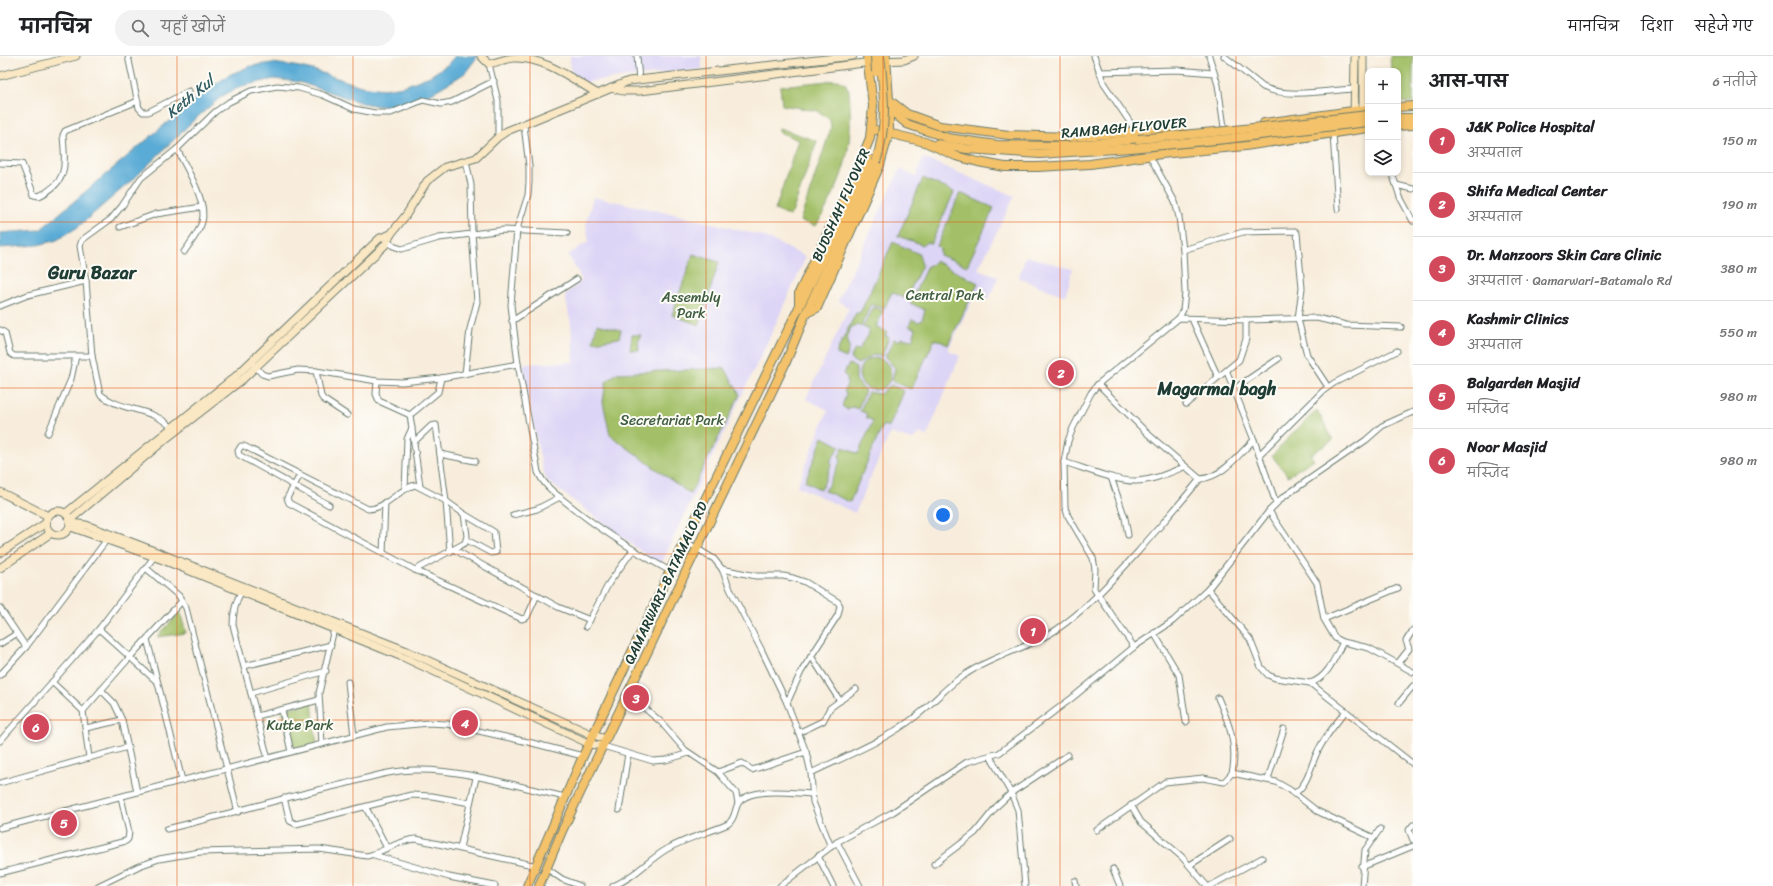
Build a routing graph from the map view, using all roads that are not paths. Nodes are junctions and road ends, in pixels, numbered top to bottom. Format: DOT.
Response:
graph roads {
  1 [pos="76,56"];
  2 [pos="128,56"];
  3 [pos="481,56"];
  4 [pos="637,56"];
  5 [pos="853,56"];
  6 [pos="914,56"];
  7 [pos="1094,56"];
  8 [pos="1209,56"];
  9 [pos="1224,56"];
  10 [pos="1355,56"];
  11 [pos="1363,56"];
  12 [pos="870,58"];
  13 [pos="884,58"];
  14 [pos="488,63"];
  15 [pos="1099,72"];
  16 [pos="1214,73"];
  17 [pos="0,76"];
  18 [pos="639,80"];
  19 [pos="494,81"];
  20 [pos="611,88"];
  21 [pos="1355,89"];
  22 [pos="189,91"];
  23 [pos="598,94"];
  24 [pos="890,100"];
  25 [pos="138,101"];
  26 [pos="1366,104"];
  27 [pos="1413,106"];
  28 [pos="1401,107"];
  29 [pos="889,109"];
  30 [pos="1413,110"];
  31 [pos="1354,111"];
  32 [pos="1365,111"];
  33 [pos="1365,111"];
  34 [pos="1401,111"];
  35 [pos="1401,118"];
  36 [pos="1413,118"];
  37 [pos="524,125"];
  38 [pos="940,126"];
  39 [pos="1365,126"];
  40 [pos="1401,126"];
  41 [pos="1413,126"];
  42 [pos="1224,127"];
  43 [pos="1365,127"];
  44 [pos="871,129"];
  45 [pos="1136,131"];
  46 [pos="1353,131"];
  47 [pos="889,133"];
  48 [pos="1333,134"];
  49 [pos="498,137"];
  50 [pos="925,142"];
  51 [pos="980,143"];
  52 [pos="177,149"];
  53 [pos="1149,156"];
  54 [pos="466,161"];
  55 [pos="0,163"];
  56 [pos="1393,176"];
  57 [pos="1396,185"];
  58 [pos="1413,189"];
  59 [pos="202,207"];
  60 [pos="1338,209"];
  61 [pos="1413,221"];
  62 [pos="120,227"];
  63 [pos="517,229"];
  64 [pos="472,233"];
  65 [pos="567,233"];
  66 [pos="389,238"];
  67 [pos="1183,250"];
  68 [pos="184,252"];
  69 [pos="576,279"];
  70 [pos="86,281"];
  71 [pos="809,297"];
  72 [pos="0,306"];
  73 [pos="802,311"];
  74 [pos="1178,318"];
  75 [pos="1192,319"];
  76 [pos="1298,319"];
  77 [pos="1246,320"];
  78 [pos="512,321"];
  79 [pos="1401,327"];
  80 [pos="0,330"];
  81 [pos="1397,351"];
  82 [pos="76,356"];
  83 [pos="92,356"];
  84 [pos="1278,359"];
  85 [pos="254,364"];
  86 [pos="518,364"];
  87 [pos="316,371"];
  88 [pos="1227,372"];
  89 [pos="465,374"];
  90 [pos="1218,377"];
  91 [pos="441,378"];
  92 [pos="377,381"];
  93 [pos="1098,384"];
  94 [pos="1328,387"];
  95 [pos="1234,389"];
  96 [pos="1186,404"];
  97 [pos="1413,412"];
  98 [pos="347,415"];
  99 [pos="410,415"];
  100 [pos="412,428"];
  101 [pos="173,429"];
  102 [pos="48,433"];
  103 [pos="1254,440"];
  104 [pos="414,442"];
  105 [pos="440,454"];
  106 [pos="1259,455"];
  107 [pos="475,461"];
  108 [pos="1064,462"];
  109 [pos="1184,467"];
  110 [pos="300,475"];
  111 [pos="1111,477"];
  112 [pos="1200,479"];
  113 [pos="294,486"];
  114 [pos="420,486"];
  115 [pos="404,489"];
  116 [pos="1,493"];
  117 [pos="560,497"];
  118 [pos="446,501"];
  119 [pos="385,502"];
  120 [pos="1276,503"];
  121 [pos="329,505"];
  122 [pos="1269,511"];
  123 [pos="66,513"];
  124 [pos="464,514"];
  125 [pos="513,515"];
  126 [pos="47,520"];
  127 [pos="70,523"];
  128 [pos="51,533"];
  129 [pos="1128,535"];
  130 [pos="108,538"];
  131 [pos="467,540"];
  132 [pos="685,541"];
  133 [pos="698,548"];
  134 [pos="632,550"];
  135 [pos="452,551"];
  136 [pos="0,553"];
  137 [pos="383,554"];
  138 [pos="154,557"];
  139 [pos="0,568"];
  140 [pos="146,568"];
  141 [pos="722,569"];
  142 [pos="415,570"];
  143 [pos="670,571"];
  144 [pos="1398,588"];
  145 [pos="1208,589"];
  146 [pos="241,592"];
  147 [pos="1098,595"];
  148 [pos="537,596"];
  149 [pos="182,602"];
  150 [pos="0,608"];
  151 [pos="1324,619"];
  152 [pos="590,620"];
  153 [pos="586,627"];
  154 [pos="99,629"];
  155 [pos="334,629"];
  156 [pos="1413,630"];
  157 [pos="16,634"];
  158 [pos="1154,634"];
  159 [pos="147,639"];
  160 [pos="1343,642"];
  161 [pos="0,644"];
  162 [pos="331,645"];
  163 [pos="26,647"];
  164 [pos="1134,647"];
  165 [pos="811,656"];
  166 [pos="130,657"];
  167 [pos="1398,663"];
  168 [pos="244,666"];
  169 [pos="326,671"];
  170 [pos="1413,672"];
  171 [pos="0,675"];
  172 [pos="52,682"];
  173 [pos="157,682"];
  174 [pos="348,682"];
  175 [pos="1310,683"];
  176 [pos="1413,686"];
  177 [pos="856,689"];
  178 [pos="101,690"];
  179 [pos="251,693"];
  180 [pos="628,694"];
  181 [pos="1218,698"];
  182 [pos="319,700"];
  183 [pos="840,701"];
  184 [pos="787,703"];
  185 [pos="1399,703"];
  186 [pos="282,710"];
  187 [pos="83,711"];
  188 [pos="1346,711"];
  189 [pos="257,716"];
  190 [pos="122,720"];
  191 [pos="1186,722"];
  192 [pos="86,728"];
  193 [pos="1284,729"];
  194 [pos="798,733"];
  195 [pos="593,735"];
  196 [pos="354,736"];
  197 [pos="0,741"];
  198 [pos="604,742"];
  199 [pos="322,744"];
  200 [pos="590,744"];
  201 [pos="128,747"];
  202 [pos="291,752"];
  203 [pos="806,752"];
  204 [pos="689,753"];
  205 [pos="628,754"];
  206 [pos="1068,754"];
  207 [pos="583,756"];
  208 [pos="990,756"];
  209 [pos="89,758"];
  210 [pos="268,759"];
  211 [pos="1413,764"];
  212 [pos="228,769"];
  213 [pos="718,772"];
  214 [pos="811,773"];
  215 [pos="1232,773"];
  216 [pos="476,778"];
  217 [pos="1268,779"];
  218 [pos="182,780"];
  219 [pos="0,783"];
  220 [pos="137,792"];
  221 [pos="1011,793"];
  222 [pos="812,794"];
  223 [pos="1294,794"];
  224 [pos="121,797"];
  225 [pos="565,797"];
  226 [pos="284,798"];
  227 [pos="470,803"];
  228 [pos="738,803"];
  229 [pos="1131,805"];
  230 [pos="366,808"];
  231 [pos="619,810"];
  232 [pos="238,812"];
  233 [pos="1413,826"];
  234 [pos="0,828"];
  235 [pos="167,829"];
  236 [pos="1380,829"];
  237 [pos="1097,830"];
  238 [pos="1374,838"];
  239 [pos="1230,839"];
  240 [pos="1413,840"];
  241 [pos="837,842"];
  242 [pos="831,846"];
  243 [pos="1413,846"];
  244 [pos="387,848"];
  245 [pos="460,848"];
  246 [pos="374,855"];
  247 [pos="818,856"];
  248 [pos="1262,858"];
  249 [pos="934,864"];
  250 [pos="1190,865"];
  251 [pos="537,866"];
  252 [pos="1362,867"];
  253 [pos="546,868"];
  254 [pos="1113,869"];
  255 [pos="0,873"];
  256 [pos="98,886"];
  257 [pos="495,886"];
  258 [pos="527,886"];
  259 [pos="539,886"];
  260 [pos="580,886"];
  261 [pos="613,886"];
  262 [pos="780,886"];
  263 [pos="833,886"];
  264 [pos="860,886"];
  265 [pos="1026,886"];
  266 [pos="1120,886"];
  267 [pos="1208,886"];
  268 [pos="1362,886"];
  1 -- 17 [label="main road"];
  2 -- 25 [label="street"];
  3 -- 14 [label="main road"];
  4 -- 18 [label="street"];
  5 -- 18 [label="main road"];
  6 -- 13 [label="main road"];
  7 -- 15 [label="street"];
  8 -- 16 [label="street"];
  9 -- 21 [label="street"];
  10 -- 21 [label="main road"];
  11 -- 26 [label="main road"];
  12 -- 13 [label="main road"];
  12 -- 20 [label="main road"];
  12 -- 44 [label="main road"];
  12 -- 71 [label="main road, BUDSHAH FLYOVER, bridge"];
  13 -- 24 [label="main road"];
  13 -- 71 [label="main road, BUDSHAH FLYOVER, bridge"];
  14 -- 19 [label="street"];
  14 -- 23 [label="main road"];
  15 -- 16 [label="street"];
  15 -- 45 [label="street"];
  16 -- 42 [label="street"];
  18 -- 20 [label="main road"];
  19 -- 49 [label="street"];
  19 -- 52 [label="street"];
  20 -- 23 [label="main road"];
  21 -- 31 [label="main road"];
  22 -- 25 [label="street"];
  23 -- 37 [label="main road"];
  24 -- 29 [label="main road"];
  24 -- 38 [label="main road"];
  25 -- 55 [label="street"];
  27 -- 28 [label="main road"];
  29 -- 47 [label="main road"];
  29 -- 51 [label="main road, RAMBAGH FLYOVER"];
  30 -- 34 [label="main road"];
  31 -- 32 [label="main road"];
  31 -- 42 [label="main road"];
  31 -- 46 [label="main road"];
  33 -- 51 [label="main road, RAMBAGH FLYOVER, bridge"];
  35 -- 36 [label="main road"];
  37 -- 49 [label="main road"];
  37 -- 63 [label="street"];
  38 -- 45 [label="main road"];
  38 -- 51 [label="main road"];
  39 -- 50 [label="main road, RAMBAGH FLYOVER, bridge"];
  40 -- 41 [label="main road"];
  42 -- 45 [label="main road"];
  43 -- 46 [label="main road"];
  44 -- 47 [label="main road"];
  44 -- 73 [label="main road"];
  45 -- 53 [label="street"];
  46 -- 48 [label="main road"];
  47 -- 50 [label="main road"];
  47 -- 73 [label="main road"];
  48 -- 53 [label="main road"];
  48 -- 60 [label="street"];
  49 -- 54 [label="main road"];
  50 -- 53 [label="main road"];
  52 -- 59 [label="street"];
  52 -- 70 [label="street"];
  53 -- 67 [label="street"];
  54 -- 64 [label="street"];
  54 -- 66 [label="main road"];
  56 -- 57 [label="street"];
  57 -- 58 [label="street"];
  57 -- 61 [label="street"];
  59 -- 62 [label="street"];
  59 -- 68 [label="street"];
  63 -- 64 [label="street"];
  63 -- 65 [label="street"];
  63 -- 78 [label="street"];
  64 -- 66 [label="street"];
  64 -- 89 [label="street"];
  66 -- 85 [label="main road"];
  67 -- 74 [label="street"];
  67 -- 76 [label="street"];
  69 -- 78 [label="street"];
  70 -- 72 [label="street"];
  70 -- 83 [label="street"];
  71 -- 73 [label="main road, BUDSHAH FLYOVER"];
  73 -- 132 [label="main road, QAMARWARI-BATAMALO RD"];
  73 -- 133 [label="main road, QAMARWARI-BATAMALO RD"];
  74 -- 75 [label="street"];
  74 -- 93 [label="street"];
  75 -- 77 [label="street"];
  75 -- 90 [label="street"];
  76 -- 77 [label="street"];
  76 -- 79 [label="street"];
  76 -- 94 [label="street"];
  77 -- 88 [label="street"];
  78 -- 86 [label="street"];
  80 -- 82 [label="street"];
  81 -- 94 [label="street"];
  82 -- 83 [label="street"];
  82 -- 102 [label="street"];
  83 -- 101 [label="street"];
  84 -- 95 [label="street"];
  85 -- 87 [label="street"];
  85 -- 101 [label="main road"];
  86 -- 89 [label="street"];
  86 -- 117 [label="street"];
  87 -- 92 [label="street"];
  87 -- 98 [label="street"];
  88 -- 90 [label="street"];
  88 -- 95 [label="street"];
  89 -- 91 [label="street"];
  90 -- 96 [label="street"];
  91 -- 92 [label="street"];
  91 -- 99 [label="street"];
  92 -- 99 [label="street"];
  93 -- 108 [label="street"];
  93 -- 109 [label="street"];
  94 -- 106 [label="street"];
  95 -- 103 [label="street"];
  97 -- 120 [label="street"];
  99 -- 100 [label="street"];
  100 -- 104 [label="street"];
  100 -- 115 [label="street"];
  101 -- 123 [label="main road"];
  101 -- 127 [label="main road"];
  103 -- 106 [label="street"];
  103 -- 112 [label="street"];
  104 -- 105 [label="street"];
  104 -- 114 [label="street"];
  105 -- 107 [label="street"];
  105 -- 118 [label="street"];
  106 -- 120 [label="street"];
  108 -- 111 [label="street"];
  108 -- 147 [label="street"];
  109 -- 111 [label="street"];
  109 -- 112 [label="street"];
  110 -- 113 [label="street"];
  110 -- 113 [label="street"];
  110 -- 119 [label="street"];
  111 -- 129 [label="street"];
  112 -- 147 [label="street"];
  113 -- 121 [label="street"];
  113 -- 137 [label="street"];
  114 -- 115 [label="street"];
  114 -- 118 [label="street"];
  115 -- 119 [label="street"];
  116 -- 126 [label="main road"];
  117 -- 125 [label="street"];
  117 -- 134 [label="street"];
  118 -- 124 [label="street"];
  118 -- 135 [label="street"];
  119 -- 137 [label="street"];
  120 -- 122 [label="street"];
  122 -- 145 [label="street"];
  122 -- 151 [label="street"];
  123 -- 126 [label="main road"];
  123 -- 127 [label="main road"];
  124 -- 131 [label="street"];
  124 -- 131 [label="street"];
  126 -- 128 [label="main road"];
  126 -- 136 [label="main road"];
  127 -- 128 [label="main road"];
  127 -- 130 [label="main road"];
  127 -- 195 [label="main road"];
  128 -- 139 [label="main road"];
  130 -- 138 [label="main road"];
  130 -- 163 [label="street"];
  131 -- 135 [label="street"];
  132 -- 133 [label="street"];
  132 -- 143 [label="main road, QAMARWARI-BATAMALO RD"];
  133 -- 141 [label="street"];
  133 -- 180 [label="main road, QAMARWARI-BATAMALO RD"];
  134 -- 143 [label="street"];
  134 -- 152 [label="street"];
  135 -- 142 [label="street"];
  135 -- 148 [label="street"];
  137 -- 142 [label="street"];
  138 -- 140 [label="street"];
  138 -- 146 [label="main road"];
  140 -- 149 [label="street"];
  140 -- 154 [label="street"];
  141 -- 165 [label="street"];
  141 -- 184 [label="street"];
  142 -- 148 [label="street"];
  143 -- 195 [label="main road, QAMARWARI-BATAMALO RD"];
  144 -- 151 [label="street"];
  145 -- 158 [label="street"];
  145 -- 175 [label="street"];
  146 -- 155 [label="main road"];
  146 -- 168 [label="street"];
  147 -- 164 [label="street"];
  147 -- 214 [label="street"];
  148 -- 152 [label="street"];
  149 -- 159 [label="street"];
  149 -- 212 [label="street"];
  150 -- 157 [label="street"];
  151 -- 160 [label="street"];
  152 -- 153 [label="street"];
  154 -- 166 [label="street"];
  154 -- 172 [label="street"];
  155 -- 162 [label="street"];
  155 -- 200 [label="main road"];
  156 -- 167 [label="street"];
  157 -- 161 [label="street"];
  157 -- 163 [label="street"];
  158 -- 164 [label="street"];
  158 -- 191 [label="street"];
  159 -- 166 [label="street"];
  159 -- 173 [label="street"];
  160 -- 167 [label="street"];
  160 -- 175 [label="street"];
  162 -- 168 [label="street"];
  162 -- 169 [label="street"];
  163 -- 171 [label="street"];
  164 -- 208 [label="street"];
  165 -- 183 [label="street"];
  165 -- 184 [label="street"];
  166 -- 173 [label="street"];
  166 -- 178 [label="street"];
  167 -- 170 [label="street"];
  168 -- 179 [label="street"];
  169 -- 179 [label="street"];
  169 -- 182 [label="street"];
  172 -- 187 [label="street"];
  172 -- 197 [label="street"];
  173 -- 218 [label="street"];
  174 -- 196 [label="street"];
  175 -- 188 [label="street"];
  176 -- 185 [label="street"];
  177 -- 183 [label="street"];
  178 -- 187 [label="street"];
  178 -- 190 [label="street"];
  179 -- 189 [label="street"];
  180 -- 198 [label="main road, QAMARWARI-BATAMALO RD"];
  180 -- 204 [label="street"];
  181 -- 215 [label="street"];
  182 -- 186 [label="street"];
  182 -- 199 [label="street"];
  183 -- 194 [label="street"];
  184 -- 194 [label="street"];
  186 -- 189 [label="street"];
  186 -- 202 [label="street"];
  187 -- 192 [label="street"];
  188 -- 211 [label="street"];
  188 -- 223 [label="street"];
  189 -- 210 [label="street"];
  190 -- 192 [label="street"];
  190 -- 201 [label="street"];
  192 -- 209 [label="street"];
  193 -- 217 [label="street"];
  194 -- 203 [label="street"];
  195 -- 198 [label="main road"];
  195 -- 200 [label="main road, QAMARWARI-BATAMALO RD"];
  196 -- 199 [label="street"];
  196 -- 207 [label="street"];
  198 -- 200 [label="main road"];
  198 -- 205 [label="street"];
  198 -- 253 [label="main road, QAMARWARI-BATAMALO RD"];
  199 -- 202 [label="street"];
  200 -- 207 [label="main road, QAMARWARI-BATAMALO RD"];
  201 -- 209 [label="street"];
  201 -- 220 [label="street"];
  202 -- 210 [label="street"];
  203 -- 213 [label="street"];
  203 -- 214 [label="street"];
  204 -- 205 [label="street"];
  204 -- 213 [label="street"];
  205 -- 231 [label="street"];
  206 -- 221 [label="street"];
  207 -- 225 [label="main road, QAMARWARI-BATAMALO RD"];
  208 -- 221 [label="street"];
  208 -- 241 [label="street"];
  209 -- 219 [label="street"];
  210 -- 212 [label="street"];
  212 -- 218 [label="street"];
  212 -- 232 [label="street"];
  213 -- 228 [label="street"];
  214 -- 222 [label="street"];
  215 -- 217 [label="street"];
  215 -- 229 [label="street"];
  216 -- 225 [label="street"];
  216 -- 226 [label="street"];
  216 -- 227 [label="street"];
  217 -- 223 [label="street"];
  218 -- 220 [label="street"];
  220 -- 224 [label="street"];
  221 -- 249 [label="street"];
  221 -- 265 [label="street"];
  222 -- 228 [label="street"];
  222 -- 242 [label="street"];
  223 -- 238 [label="street"];
  224 -- 234 [label="street"];
  224 -- 255 [label="street"];
  225 -- 251 [label="main road, QAMARWARI-BATAMALO RD"];
  226 -- 230 [label="street"];
  226 -- 232 [label="street"];
  227 -- 230 [label="street"];
  227 -- 245 [label="street"];
  228 -- 261 [label="street"];
  229 -- 237 [label="street"];
  229 -- 250 [label="street"];
  230 -- 244 [label="street"];
  232 -- 235 [label="street"];
  233 -- 240 [label="street"];
  236 -- 238 [label="street"];
  238 -- 252 [label="street"];
  239 -- 250 [label="street"];
  241 -- 242 [label="street"];
  241 -- 264 [label="street"];
  242 -- 247 [label="street"];
  243 -- 252 [label="street"];
  244 -- 245 [label="street"];
  244 -- 246 [label="street"];
  245 -- 251 [label="street"];
  246 -- 256 [label="street"];
  246 -- 257 [label="street"];
  247 -- 262 [label="street"];
  247 -- 263 [label="street"];
  248 -- 267 [label="street"];
  250 -- 267 [label="street"];
  251 -- 258 [label="main road, QAMARWARI-BATAMALO RD"];
  252 -- 268 [label="street"];
  253 -- 259 [label="main road, QAMARWARI-BATAMALO RD"];
  253 -- 260 [label="street"];
  254 -- 266 [label="street"];
}
